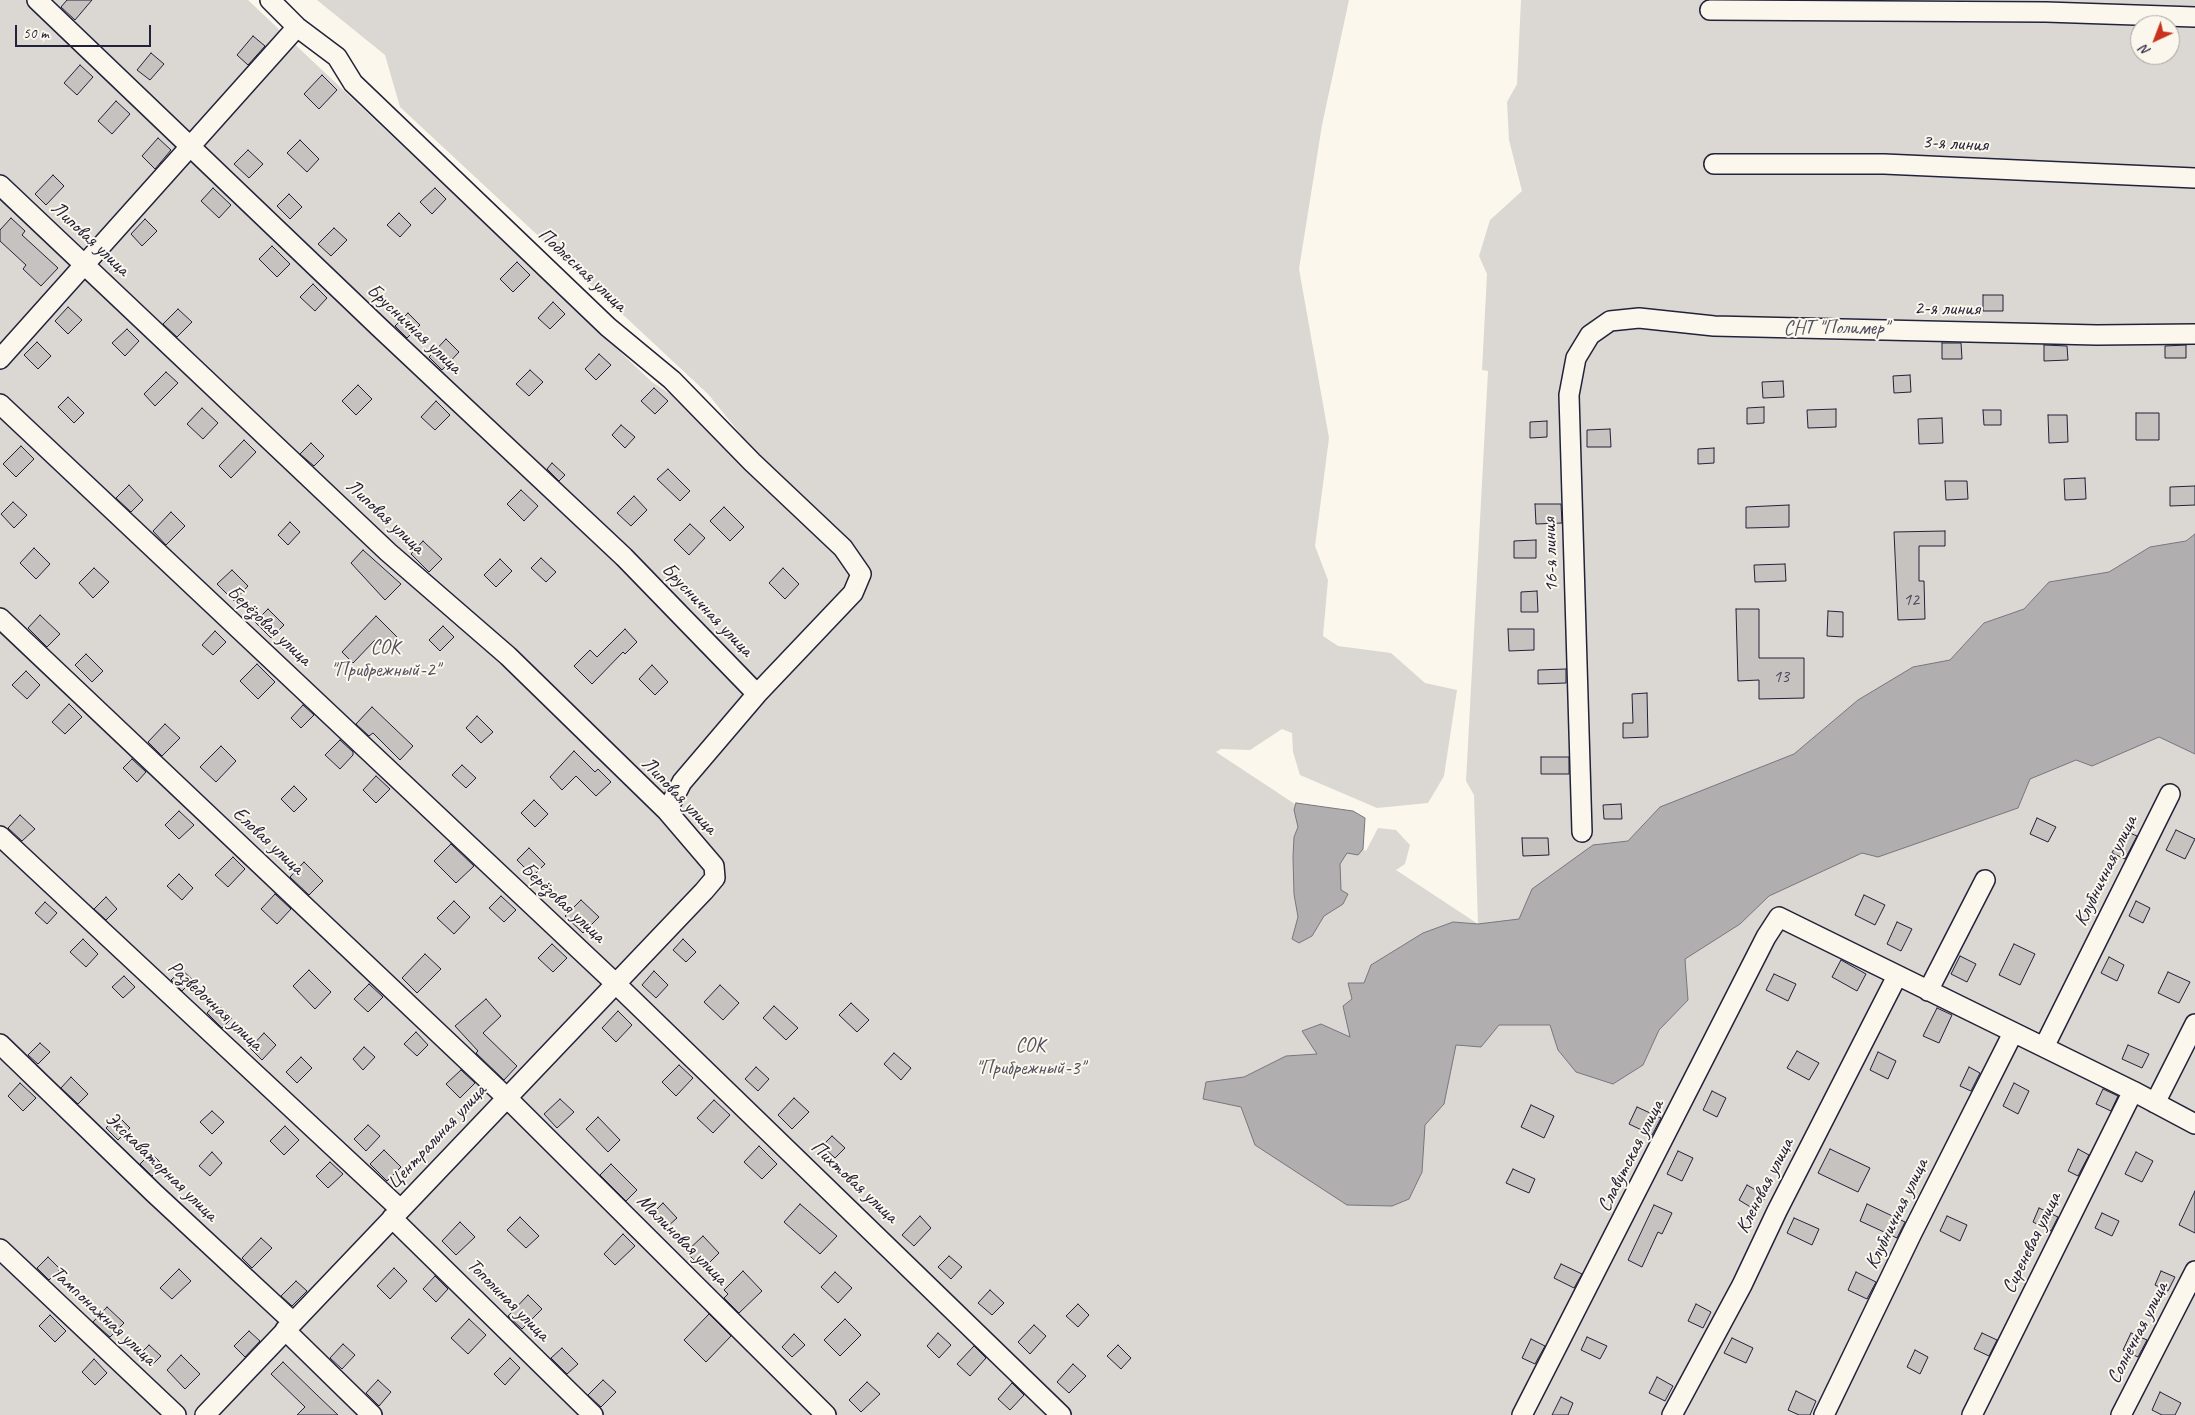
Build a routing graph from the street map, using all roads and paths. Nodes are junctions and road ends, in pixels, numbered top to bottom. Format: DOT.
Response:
graph roads {
  1 [pos="37,0"];
  2 [pos="270,0"];
  3 [pos="1710,10"];
  4 [pos="2195,17"];
  5 [pos="297,27"];
  6 [pos="192,146"];
  7 [pos="1714,164"];
  8 [pos="2195,178"];
  9 [pos="0,185"];
  10 [pos="85,266"];
  11 [pos="1639,318"];
  12 [pos="2195,334"];
  13 [pos="0,359"];
  14 [pos="0,404"];
  15 [pos="0,618"];
  16 [pos="757,694"];
  17 [pos="2170,794"];
  18 [pos="667,811"];
  19 [pos="1582,832"];
  20 [pos="0,836"];
  21 [pos="1985,880"];
  22 [pos="704,891"];
  23 [pos="1897,976"];
  24 [pos="616,983"];
  25 [pos="1928,991"];
  26 [pos="2195,1024"];
  27 [pos="2013,1033"];
  28 [pos="0,1044"];
  29 [pos="2044,1048"];
  30 [pos="2133,1091"];
  31 [pos="506,1097"];
  32 [pos="2155,1103"];
  33 [pos="2195,1124"];
  34 [pos="396,1213"];
  35 [pos="0,1249"];
  36 [pos="2195,1271"];
  37 [pos="289,1326"];
  38 [pos="176,1415"];
  39 [pos="205,1415"];
  40 [pos="372,1415"];
  41 [pos="593,1415"];
  42 [pos="826,1415"];
  43 [pos="1061,1415"];
  44 [pos="1522,1415"];
  45 [pos="1672,1415"];
  46 [pos="1824,1415"];
  47 [pos="1972,1415"];
  48 [pos="2121,1415"];
  1 -- 6 [label="street, Брусничная улица"];
  2 -- 5 [label="street, Подлесная улица"];
  3 -- 4 [label="street"];
  5 -- 6 [label="street"];
  5 -- 16 [label="street, Подлесная улица"];
  6 -- 10 [label="street"];
  6 -- 16 [label="street, Брусничная улица"];
  7 -- 8 [label="street, 3-я линия"];
  9 -- 10 [label="street, Липовая улица"];
  10 -- 13 [label="street"];
  10 -- 18 [label="street, Липовая улица"];
  11 -- 12 [label="street, 2-я линия"];
  11 -- 19 [label="street, 16-я линия"];
  14 -- 24 [label="street, Берёзовая улица"];
  15 -- 31 [label="street, Еловая улица"];
  16 -- 18 [label="street"];
  17 -- 29 [label="street, Клубничная улица"];
  18 -- 22 [label="street, Липовая улица"];
  20 -- 34 [label="street, Разведочная улица"];
  21 -- 25 [label="street"];
  22 -- 24 [label="street, Центральная улица"];
  23 -- 25 [label="street"];
  23 -- 44 [label="street, Славутская улица"];
  23 -- 45 [label="street, Кленовая улица"];
  24 -- 31 [label="street, Центральная улица"];
  24 -- 43 [label="street, Пихтовая улица"];
  25 -- 27 [label="street"];
  26 -- 32 [label="street"];
  27 -- 29 [label="street"];
  27 -- 46 [label="street, Клубничная улица"];
  28 -- 37 [label="street, Экскаваторная улица"];
  29 -- 30 [label="street"];
  30 -- 32 [label="street"];
  30 -- 47 [label="street, Сиреневая улица"];
  31 -- 34 [label="street, Центральная улица"];
  31 -- 42 [label="street, Малиновая улица"];
  32 -- 33 [label="street"];
  34 -- 37 [label="street, Центральная улица"];
  34 -- 41 [label="street, Тополиная улица"];
  35 -- 38 [label="street, Тампонажная улица"];
  36 -- 48 [label="street, Солнечная улица"];
  37 -- 39 [label="street, Центральная улица"];
  37 -- 40 [label="street, Экскаваторная улица"];
}
